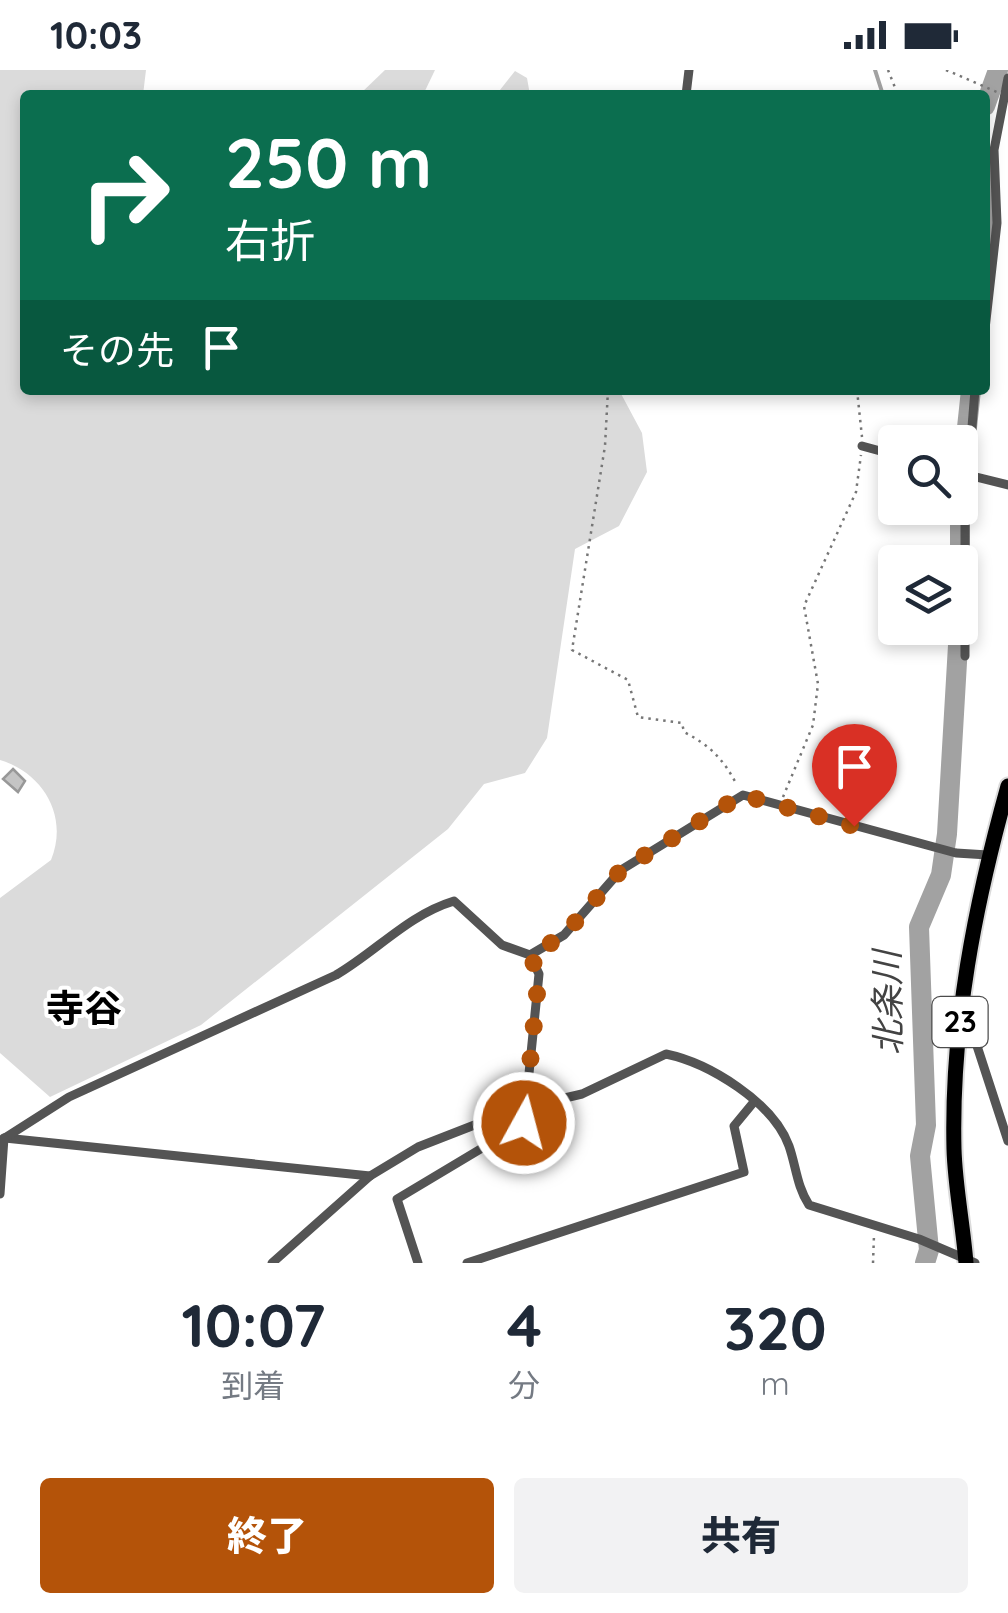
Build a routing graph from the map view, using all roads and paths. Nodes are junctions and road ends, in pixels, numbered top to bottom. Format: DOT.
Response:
graph roads {
  1 [pos="946,70"];
  2 [pos="1008,78"];
  3 [pos="1003,94"];
  4 [pos="990,285"];
  5 [pos="608,395"];
  6 [pos="857,395"];
  7 [pos="975,395"];
  8 [pos="971,425"];
  9 [pos="862,446"];
  10 [pos="878,450"];
  11 [pos="978,478"];
  12 [pos="1008,486"];
  13 [pos="966,525"];
  14 [pos="966,656"];
  15 [pos="1008,786"];
  16 [pos="742,795"];
  17 [pos="778,807"];
  18 [pos="988,855"];
  19 [pos="530,956"];
  20 [pos="962,1000"];
  21 [pos="754,1102"];
  22 [pos="528,1105"];
  23 [pos="2,1139"];
  24 [pos="1008,1141"];
  25 [pos="370,1176"];
  26 [pos="0,1194"];
  27 [pos="874,1226"];
  28 [pos="969,1262"];
  29 [pos="272,1263"];
  30 [pos="418,1263"];
  31 [pos="467,1263"];
  32 [pos="872,1263"];
  1 -- 3 [label="path"];
  2 -- 3 [label="street"];
  3 -- 4 [label="street"];
  5 -- 16 [label="path"];
  6 -- 9 [label="path"];
  7 -- 8 [label="street"];
  9 -- 10 [label="street"];
  9 -- 17 [label="path"];
  11 -- 12 [label="street"];
  13 -- 14 [label="street"];
  15 -- 18 [label="main road, 23"];
  16 -- 17 [label="street"];
  16 -- 19 [label="street"];
  17 -- 18 [label="street"];
  18 -- 20 [label="main road, 23"];
  19 -- 22 [label="street"];
  19 -- 23 [label="street"];
  20 -- 24 [label="street"];
  20 -- 28 [label="main road, 23"];
  21 -- 22 [label="street"];
  21 -- 27 [label="street"];
  21 -- 31 [label="street"];
  22 -- 25 [label="street"];
  22 -- 30 [label="street"];
  23 -- 25 [label="street"];
  23 -- 26 [label="street"];
  25 -- 29 [label="street"];
  27 -- 28 [label="street"];
  27 -- 32 [label="path"];
}
